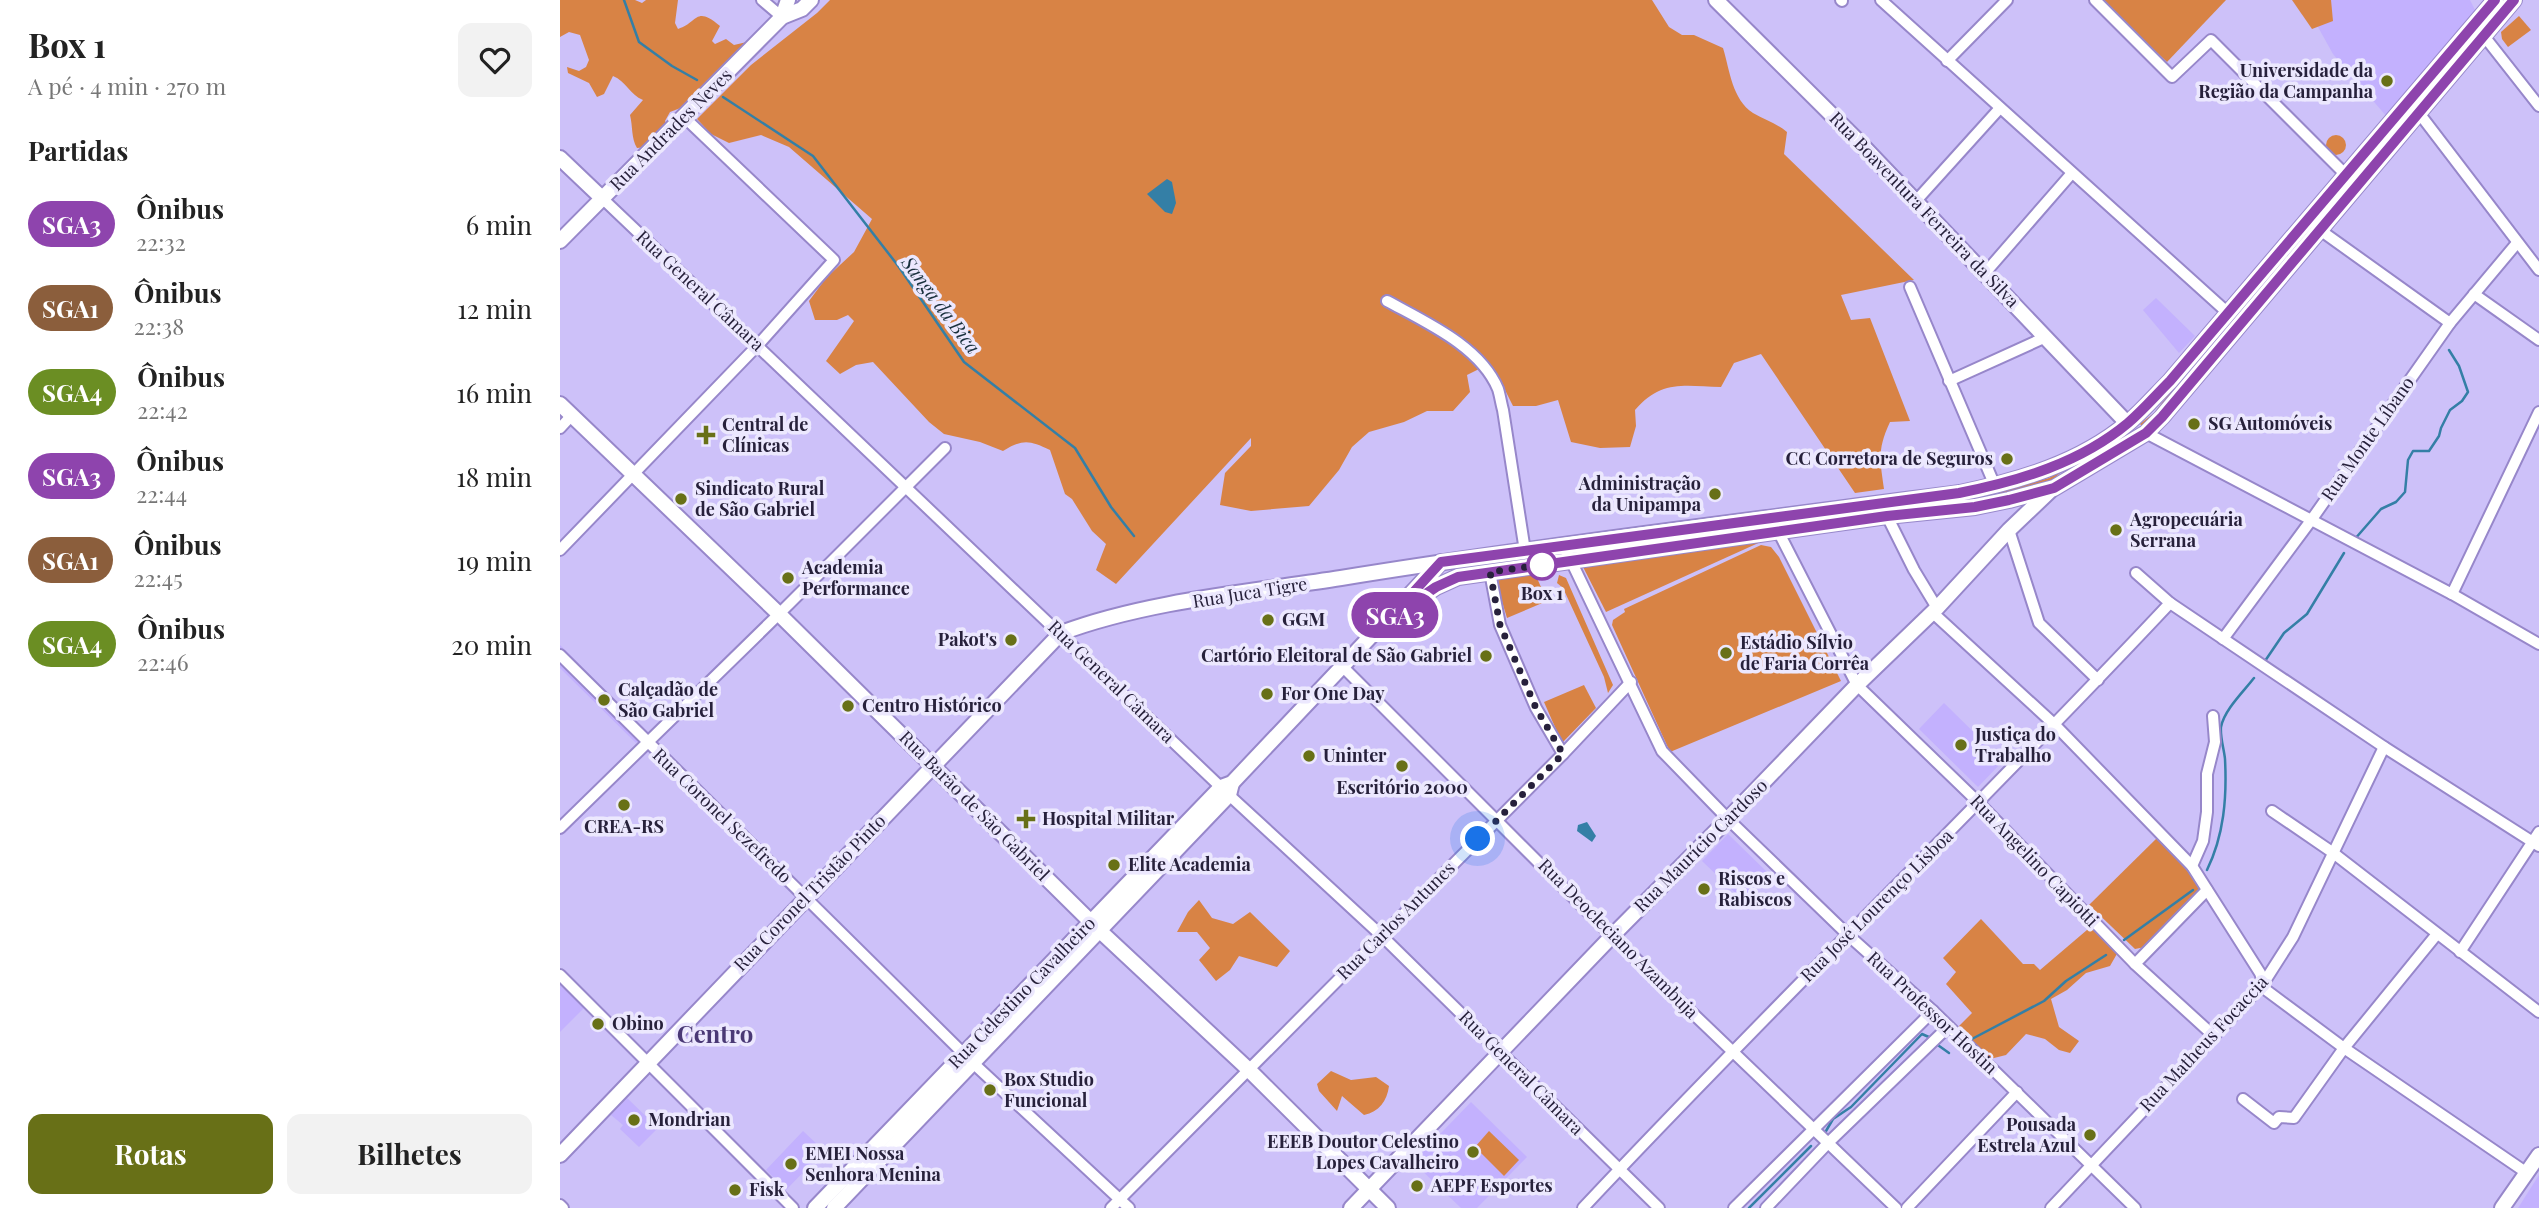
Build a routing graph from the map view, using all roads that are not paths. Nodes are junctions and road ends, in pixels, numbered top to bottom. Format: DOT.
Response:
graph roads {
  1 [pos="762,0"];
  2 [pos="788,0"];
  3 [pos="811,0"];
  4 [pos="1716,0"];
  5 [pos="1881,0"];
  6 [pos="2007,0"];
  7 [pos="2095,0"];
  8 [pos="2495,0"];
  9 [pos="2514,0"];
  10 [pos="782,18"];
  11 [pos="2484,36"];
  12 [pos="1947,61"];
  13 [pos="2539,106"];
  14 [pos="2000,108"];
  15 [pos="2419,113"];
  16 [pos="684,117"];
  17 [pos="560,158"];
  18 [pos="2072,173"];
  19 [pos="2346,175"];
  20 [pos="603,199"];
  21 [pos="1915,202"];
  22 [pos="2320,230"];
  23 [pos="560,241"];
  24 [pos="2517,243"];
  25 [pos="2539,270"];
  26 [pos="1985,273"];
  27 [pos="1910,287"];
  28 [pos="2474,294"];
  29 [pos="1387,300"];
  30 [pos="2228,313"];
  31 [pos="2450,323"];
  32 [pos="2046,337"];
  33 [pos="2539,340"];
  34 [pos="758,345"];
  35 [pos="1949,380"];
  36 [pos="560,404"];
  37 [pos="2539,412"];
  38 [pos="572,415"];
  39 [pos="2127,424"];
  40 [pos="560,428"];
  41 [pos="2146,433"];
  42 [pos="945,448"];
  43 [pos="2085,453"];
  44 [pos="634,475"];
  45 [pos="1996,486"];
  46 [pos="906,488"];
  47 [pos="2054,488"];
  48 [pos="2000,502"];
  49 [pos="1887,516"];
  50 [pos="2312,519"];
  51 [pos="2009,530"];
  52 [pos="1778,531"];
  53 [pos="1564,546"];
  54 [pos="560,550"];
  55 [pos="1525,551"];
  56 [pos="1571,559"];
  57 [pos="1441,562"];
  58 [pos="1490,572"];
  59 [pos="2136,573"];
  60 [pos="2452,594"];
  61 [pos="2170,603"];
  62 [pos="1934,610"];
  63 [pos="779,614"];
  64 [pos="1389,619"];
  65 [pos="1061,634"];
  66 [pos="2223,639"];
  67 [pos="2539,644"];
  68 [pos="560,655"];
  69 [pos="1343,667"];
  70 [pos="2098,680"];
  71 [pos="1631,682"];
  72 [pos="1857,685"];
  73 [pos="2213,716"];
  74 [pos="2055,725"];
  75 [pos="648,743"];
  76 [pos="2384,747"];
  77 [pos="1563,754"];
  78 [pos="933,766"];
  79 [pos="1227,788"];
  80 [pos="1979,803"];
  81 [pos="2272,811"];
  82 [pos="1497,819"];
  83 [pos="1728,819"];
  84 [pos="560,828"];
  85 [pos="2537,840"];
  86 [pos="2332,852"];
  87 [pos="2192,866"];
  88 [pos="2207,890"];
  89 [pos="806,897"];
  90 [pos="1096,927"];
  91 [pos="2437,934"];
  92 [pos="1848,935"];
  93 [pos="1382,936"];
  94 [pos="1612,936"];
  95 [pos="2460,952"];
  96 [pos="2135,964"];
  97 [pos="560,975"];
  98 [pos="2263,984"];
  99 [pos="1933,1011"];
  100 [pos="2539,1012"];
  101 [pos="1948,1027"];
  102 [pos="2214,1035"];
  103 [pos="2344,1048"];
  104 [pos="1500,1052"];
  105 [pos="1733,1052"];
  106 [pos="969,1058"];
  107 [pos="648,1063"];
  108 [pos="1248,1069"];
  109 [pos="2017,1092"];
  110 [pos="2243,1099"];
  111 [pos="1814,1127"];
  112 [pos="1829,1142"];
  113 [pos="560,1155"];
  114 [pos="2539,1155"];
  115 [pos="2091,1166"];
  116 [pos="1619,1170"];
  117 [pos="2527,1173"];
  118 [pos="1369,1189"];
  119 [pos="1119,1199"];
  120 [pos="793,1208"];
  121 [pos="815,1208"];
  122 [pos="834,1208"];
  123 [pos="1111,1208"];
  124 [pos="1129,1208"];
  125 [pos="1351,1208"];
  126 [pos="1388,1208"];
  127 [pos="1583,1208"];
  128 [pos="1660,1208"];
  129 [pos="1734,1208"];
  130 [pos="1766,1208"];
  131 [pos="1896,1208"];
  132 [pos="1907,1208"];
  133 [pos="2051,1208"];
  134 [pos="2135,1208"];
  135 [pos="2502,1208"];
  1 -- 10 [label="street"];
  2 -- 10 [label="main road"];
  3 -- 10 [label="main road"];
  4 -- 21 [label="main road, Rua Boaventura Ferreira da Silva"];
  5 -- 12 [label="street"];
  6 -- 12 [label="street"];
  7 -- 19 [label="street"];
  8 -- 19 [label="main road"];
  9 -- 11 [label="main road"];
  10 -- 16 [label="main road, Rua Andrades Neves"];
  11 -- 13 [label="street"];
  11 -- 15 [label="main road"];
  12 -- 14 [label="street"];
  14 -- 18 [label="street"];
  14 -- 21 [label="street"];
  15 -- 22 [label="main road"];
  15 -- 24 [label="street"];
  16 -- 20 [label="main road, Rua Andrades Neves"];
  16 -- 34 [label="street"];
  17 -- 20 [label="main road, Rua General Câmara"];
  18 -- 26 [label="street"];
  18 -- 30 [label="street"];
  19 -- 30 [label="main road"];
  20 -- 23 [label="main road, Rua Andrades Neves"];
  20 -- 34 [label="street, Rua General Câmara"];
  21 -- 26 [label="main road, Rua Boaventura Ferreira da Silva"];
  22 -- 31 [label="street"];
  22 -- 41 [label="main road"];
  24 -- 25 [label="street"];
  24 -- 28 [label="street, Rua Monte Líbano"];
  26 -- 32 [label="main road, Rua Boaventura Ferreira da Silva"];
  27 -- 35 [label="street"];
  28 -- 31 [label="street, Rua Monte Líbano"];
  28 -- 33 [label="street"];
  29 -- 55 [label="street"];
  30 -- 39 [label="main road"];
  31 -- 50 [label="street, Rua Monte Líbano"];
  32 -- 35 [label="street"];
  32 -- 39 [label="main road, Rua Boaventura Ferreira da Silva"];
  34 -- 44 [label="street"];
  34 -- 46 [label="street, Rua General Câmara"];
  35 -- 45 [label="street"];
  36 -- 38 [label="main road, Rua Barão de São Gabriel"];
  37 -- 60 [label="street"];
  38 -- 40 [label="street"];
  38 -- 44 [label="main road, Rua Barão de São Gabriel"];
  39 -- 43 [label="main road"];
  41 -- 47 [label="main road"];
  41 -- 50 [label="street"];
  42 -- 46 [label="street"];
  43 -- 45 [label="main road, Rua Juca Tigre"];
  43 -- 47 [label="main road"];
  44 -- 54 [label="street"];
  44 -- 63 [label="main road, Rua Barão de São Gabriel"];
  45 -- 48 [label="main road"];
  45 -- 53 [label="main road, Rua Juca Tigre"];
  46 -- 63 [label="street"];
  46 -- 65 [label="street, Rua General Câmara"];
  47 -- 48 [label="main road, Rua Celestino Cavalheiro"];
  47 -- 51 [label="main road, Rua Maurício Cardoso"];
  48 -- 49 [label="main road, Rua Celestino Cavalheiro"];
  48 -- 51 [label="main road"];
  49 -- 52 [label="main road, Rua Celestino Cavalheiro"];
  49 -- 62 [label="street"];
  50 -- 60 [label="street"];
  50 -- 66 [label="street, Rua Monte Líbano"];
  51 -- 62 [label="main road, Rua Maurício Cardoso"];
  51 -- 70 [label="street"];
  52 -- 56 [label="main road, Rua Celestino Cavalheiro"];
  52 -- 72 [label="street, Rua Angelino Capiotti"];
  53 -- 55 [label="main road, Rua Juca Tigre"];
  53 -- 56 [label="street, Rua Professor Hostin"];
  55 -- 57 [label="main road, Rua Juca Tigre"];
  56 -- 58 [label="main road, Rua Celestino Cavalheiro"];
  56 -- 71 [label="street, Rua Professor Hostin"];
  57 -- 64 [label="main road, Rua Celestino Cavalheiro"];
  57 -- 65 [label="main road, Rua Juca Tigre"];
  58 -- 64 [label="main road, Rua Celestino Cavalheiro"];
  58 -- 77 [label="street"];
  59 -- 61 [label="street"];
  60 -- 67 [label="street"];
  61 -- 66 [label="street"];
  61 -- 70 [label="street, Rua José Lourenço Lisboa"];
  62 -- 72 [label="main road, Rua Maurício Cardoso"];
  62 -- 74 [label="street"];
  63 -- 75 [label="street"];
  63 -- 78 [label="main road, Rua Barão de São Gabriel"];
  64 -- 69 [label="main road, Rua Celestino Cavalheiro"];
  65 -- 78 [label="main road, Rua Coronel Tristão Pinto"];
  65 -- 79 [label="street, Rua General Câmara"];
  66 -- 76 [label="street"];
  68 -- 75 [label="street, Rua Coronel Sezefredo"];
  69 -- 79 [label="main road, Rua Celestino Cavalheiro"];
  69 -- 82 [label="street, Rua Deocleciano Azambuja"];
  70 -- 74 [label="street, Rua José Lourenço Lisboa"];
  71 -- 77 [label="street, Rua Carlos Antunes"];
  71 -- 83 [label="street, Rua Professor Hostin"];
  72 -- 80 [label="street, Rua Angelino Capiotti"];
  72 -- 83 [label="main road, Rua Maurício Cardoso"];
  73 -- 87 [label="street"];
  74 -- 80 [label="street, Rua José Lourenço Lisboa"];
  74 -- 87 [label="street"];
  75 -- 84 [label="street"];
  75 -- 89 [label="street, Rua Coronel Sezefredo"];
  76 -- 85 [label="street"];
  76 -- 86 [label="street, Rua Matheus Focaccia"];
  77 -- 82 [label="street, Rua Carlos Antunes"];
  78 -- 89 [label="main road, Rua Coronel Tristão Pinto"];
  78 -- 90 [label="main road, Rua Barão de São Gabriel"];
  79 -- 90 [label="main road, Rua Celestino Cavalheiro"];
  79 -- 93 [label="street, Rua General Câmara"];
  80 -- 92 [label="street, Rua José Lourenço Lisboa"];
  80 -- 96 [label="street, Rua Angelino Capiotti"];
  81 -- 86 [label="street"];
  82 -- 93 [label="street, Rua Carlos Antunes"];
  82 -- 94 [label="street, Rua Deocleciano Azambuja"];
  83 -- 92 [label="street, Rua Professor Hostin"];
  83 -- 94 [label="main road, Rua Maurício Cardoso"];
  85 -- 95 [label="street"];
  86 -- 91 [label="street"];
  86 -- 98 [label="street, Rua Matheus Focaccia"];
  87 -- 88 [label="street"];
  88 -- 96 [label="street"];
  88 -- 98 [label="street"];
  89 -- 106 [label="street, Rua Coronel Sezefredo"];
  89 -- 107 [label="main road, Rua Coronel Tristão Pinto"];
  90 -- 106 [label="main road, Rua Celestino Cavalheiro"];
  90 -- 108 [label="main road, Rua Barão de São Gabriel"];
  91 -- 95 [label="street"];
  91 -- 103 [label="street"];
  92 -- 99 [label="street, Rua Professor Hostin"];
  92 -- 105 [label="street, Rua José Lourenço Lisboa"];
  93 -- 104 [label="street, Rua General Câmara"];
  93 -- 108 [label="street, Rua Carlos Antunes"];
  94 -- 104 [label="main road, Rua Maurício Cardoso"];
  94 -- 105 [label="street, Rua Deocleciano Azambuja"];
  95 -- 100 [label="street"];
  96 -- 102 [label="street, Rua Angelino Capiotti"];
  97 -- 107 [label="street"];
  98 -- 102 [label="street, Rua Matheus Focaccia"];
  98 -- 103 [label="street"];
  99 -- 101 [label="street, Rua Professor Hostin"];
  99 -- 111 [label="street"];
  101 -- 109 [label="street, Rua Professor Hostin"];
  101 -- 112 [label="street"];
  102 -- 115 [label="street, Rua Matheus Focaccia"];
  103 -- 110 [label="street"];
  103 -- 117 [label="street"];
  104 -- 116 [label="street, Rua General Câmara"];
  104 -- 118 [label="main road, Rua Maurício Cardoso"];
  105 -- 111 [label="street, Rua Deocleciano Azambuja"];
  105 -- 116 [label="street, Rua José Lourenço Lisboa"];
  106 -- 119 [label="street, Rua Coronel Sezefredo"];
  106 -- 121 [label="main road, Rua Celestino Cavalheiro"];
  106 -- 122 [label="main road, Rua Celestino Cavalheiro"];
  107 -- 113 [label="main road, Rua Coronel Tristão Pinto"];
  107 -- 120 [label="street"];
  108 -- 118 [label="main road, Rua Barão de São Gabriel"];
  108 -- 119 [label="street, Rua Carlos Antunes"];
  109 -- 115 [label="street, Rua Professor Hostin"];
  109 -- 132 [label="street"];
  111 -- 112 [label="street, Rua Deocleciano Azambuja"];
  111 -- 129 [label="street"];
  112 -- 130 [label="street"];
  112 -- 131 [label="street, Rua Deocleciano Azambuja"];
  114 -- 117 [label="main road"];
  115 -- 133 [label="street, Rua Matheus Focaccia"];
  115 -- 134 [label="street, Rua Professor Hostin"];
  116 -- 127 [label="street, Rua José Lourenço Lisboa"];
  116 -- 128 [label="street, Rua General Câmara"];
  117 -- 135 [label="main road"];
  118 -- 125 [label="main road, Rua Maurício Cardoso"];
  118 -- 126 [label="main road, Rua Barão de São Gabriel"];
  119 -- 123 [label="street, Rua Carlos Antunes"];
  119 -- 124 [label="street, Rua Coronel Sezefredo"];
}
